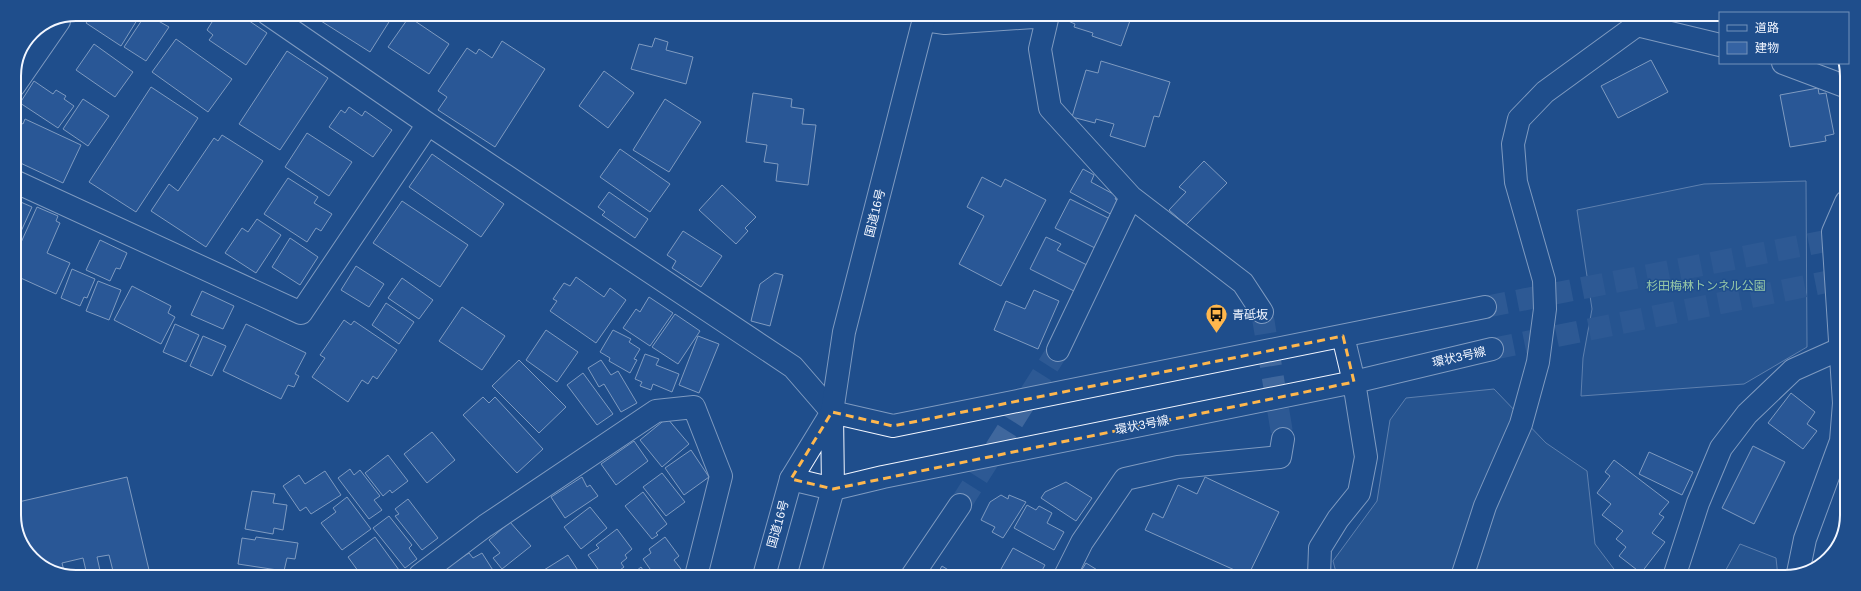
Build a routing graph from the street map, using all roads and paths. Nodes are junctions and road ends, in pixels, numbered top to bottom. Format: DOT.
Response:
graph roads {
  1 [pos="278,21"];
  2 [pos="923,21"];
  3 [pos="938,21"];
  4 [pos="971,21"];
  5 [pos="1047,21"];
  6 [pos="57,25"];
  7 [pos="1719,44"];
  8 [pos="1786,64"];
  9 [pos="21,76"];
  10 [pos="1840,84"];
  11 [pos="428,124"];
  12 [pos="21,185"];
  13 [pos="1132,197"];
  14 [pos="1840,217"];
  15 [pos="1485,307"];
  16 [pos="1262,312"];
  17 [pos="1343,336"];
  18 [pos="1492,349"];
  19 [pos="1840,349"];
  20 [pos="1058,350"];
  21 [pos="1354,382"];
  22 [pos="832,412"];
  23 [pos="1283,439"];
  24 [pos="1840,444"];
  25 [pos="791,479"];
  26 [pos="833,489"];
  27 [pos="960,505"];
  28 [pos="1799,568"];
  29 [pos="427,570"];
  30 [pos="698,570"];
  31 [pos="766,570"];
  32 [pos="811,570"];
  33 [pos="916,570"];
  34 [pos="1069,570"];
  35 [pos="1319,570"];
  36 [pos="1464,570"];
  37 [pos="1676,570"];
  1 -- 11 [label="main road"];
  2 -- 22 [label="main road, 国道16号"];
  3 -- 4 [label="main road"];
  5 -- 13 [label="main road"];
  6 -- 9 [label="main road"];
  7 -- 36 [label="main road"];
  8 -- 10 [label="main road"];
  11 -- 12 [label="main road"];
  11 -- 22 [label="main road"];
  13 -- 16 [label="main road"];
  13 -- 20 [label="main road"];
  14 -- 19 [label="main road"];
  15 -- 17 [label="main road"];
  17 -- 21 [label="main road"];
  17 -- 22 [label="main road"];
  18 -- 21 [label="main road, 環状3号線"];
  19 -- 37 [label="main road"];
  21 -- 26 [label="main road, 環状3号線"];
  21 -- 35 [label="main road"];
  22 -- 25 [label="main road, 国道16号"];
  22 -- 26 [label="main road, 国道16号"];
  23 -- 34 [label="main road"];
  24 -- 28 [label="main road"];
  25 -- 26 [label="main road, 環状3号線"];
  25 -- 31 [label="main road, 国道16号"];
  26 -- 32 [label="main road, 国道16号"];
  27 -- 33 [label="main road"];
  29 -- 30 [label="main road"];
}
